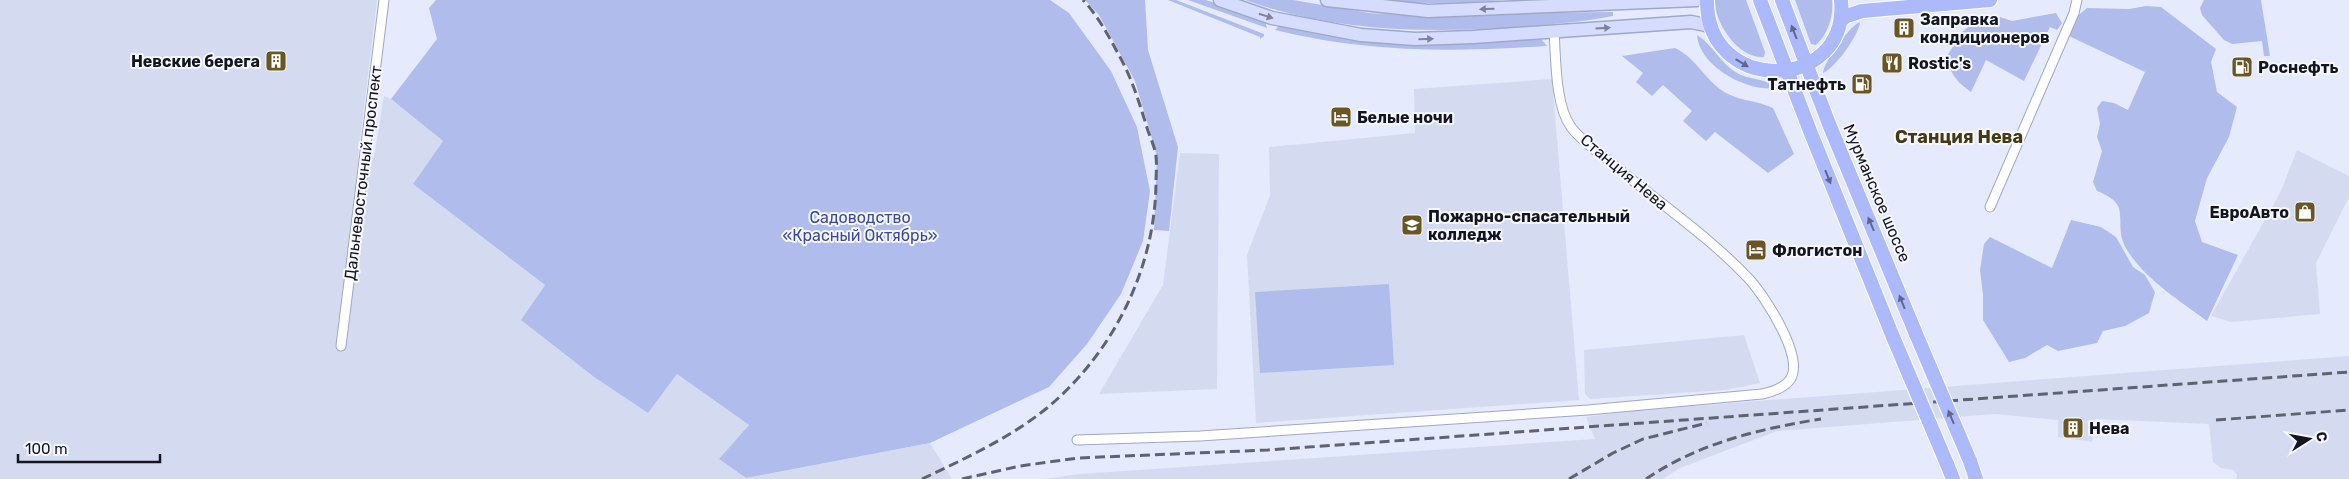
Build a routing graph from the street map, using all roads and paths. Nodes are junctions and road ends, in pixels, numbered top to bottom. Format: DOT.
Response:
graph roads {
  1 [pos="384,0"];
  2 [pos="1220,0"];
  3 [pos="1327,0"];
  4 [pos="1557,0"];
  5 [pos="1698,0"];
  6 [pos="1707,0"];
  7 [pos="1760,0"];
  8 [pos="1782,0"];
  9 [pos="1842,0"];
  10 [pos="1990,0"];
  11 [pos="2077,0"];
  12 [pos="1570,7"];
  13 [pos="1840,20"];
  14 [pos="1712,29"];
  15 [pos="1554,31"];
  16 [pos="1807,65"];
  17 [pos="1787,72"];
  18 [pos="1990,207"];
  19 [pos="341,346"];
  20 [pos="1077,440"];
  21 [pos="1953,479"];
  22 [pos="1976,479"];
  1 -- 19 [label="street, Дальневосточный проспект"];
  2 -- 15 [label="main road, one-way"];
  12 -- 3 [label="main road, one-way"];
  4 -- 12 [label="street"];
  5 -- 12 [label="main road"];
  6 -- 14 [label="main road"];
  7 -- 17 [label="main road"];
  16 -- 8 [label="main road, Мурманское шоссе, one-way"];
  9 -- 13 [label="main road"];
  10 -- 13 [label="main road"];
  11 -- 18 [label="street"];
  13 -- 16 [label="main road"];
  15 -- 14 [label="main road, one-way"];
  14 -- 17 [label="main road, one-way"];
  15 -- 20 [label="street, Станция Нева"];
  16 -- 17 [label="main road"];
  22 -- 16 [label="main road, Мурманское шоссе, one-way, bridge"];
  17 -- 21 [label="main road, one-way, bridge"];
}
